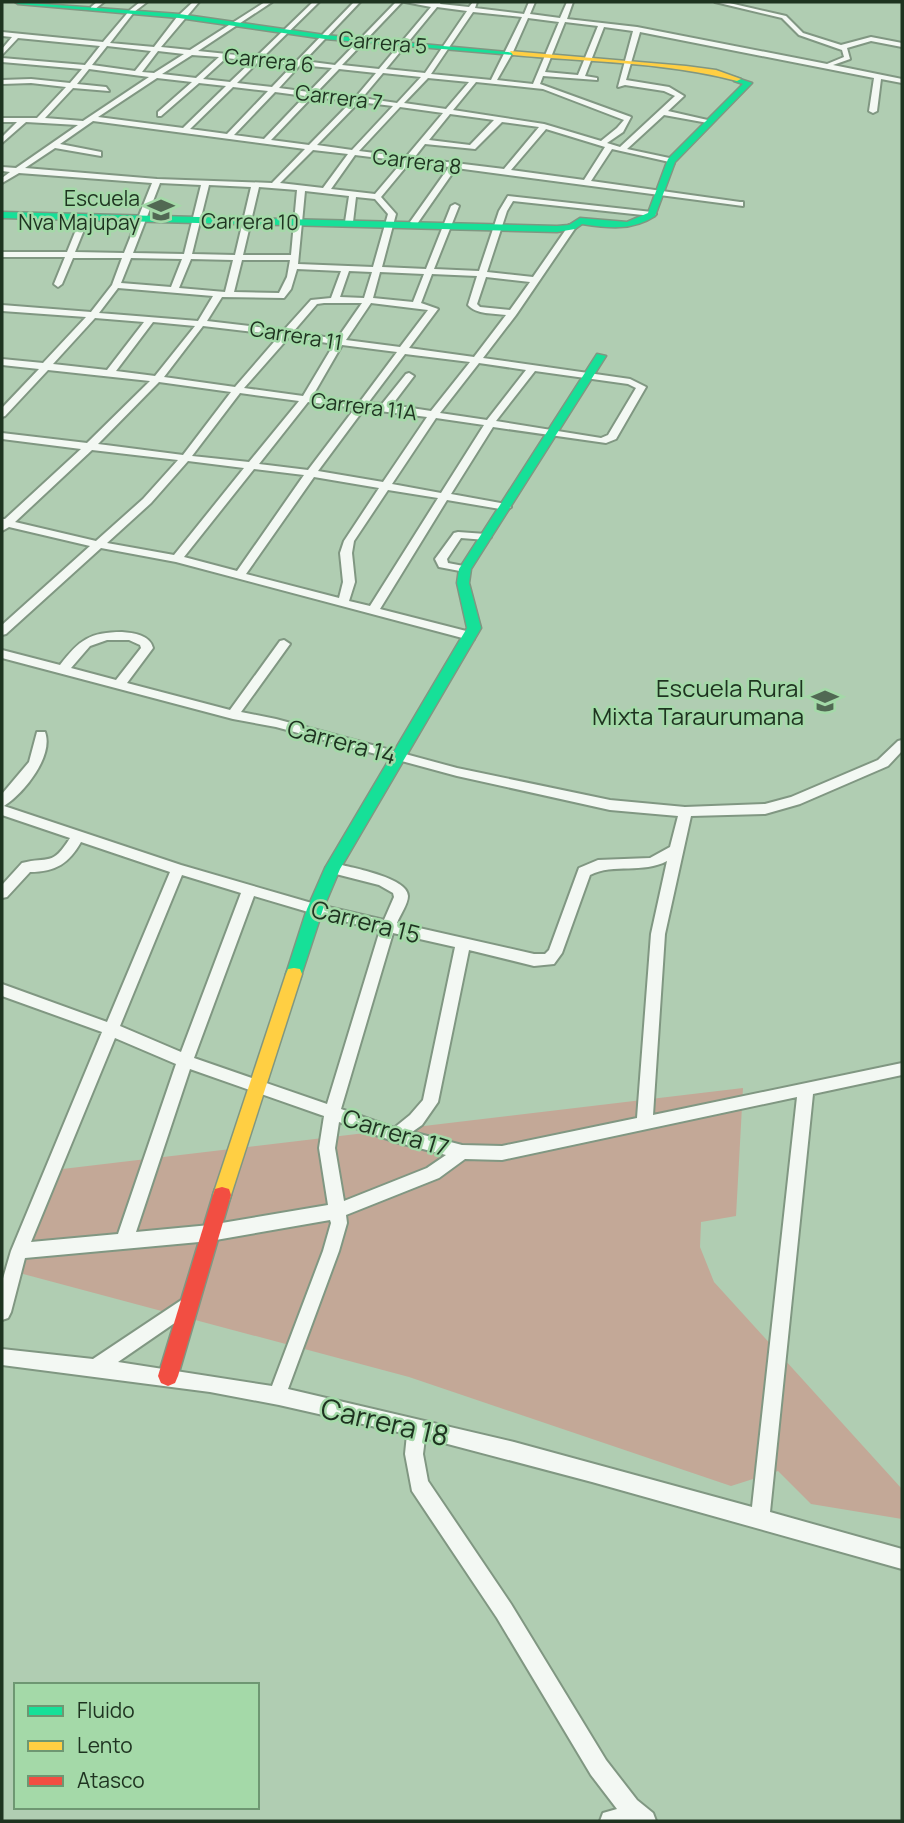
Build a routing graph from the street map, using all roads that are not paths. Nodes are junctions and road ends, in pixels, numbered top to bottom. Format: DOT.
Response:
graph roads {
  1 [pos="29,2"];
  2 [pos="195,2"];
  3 [pos="269,2"];
  4 [pos="316,2"];
  5 [pos="357,2"];
  6 [pos="399,2"];
  7 [pos="408,2"];
  8 [pos="532,2"];
  9 [pos="570,2"];
  10 [pos="719,2"];
  11 [pos="60,3"];
  12 [pos="437,3"];
  13 [pos="97,5"];
  14 [pos="474,5"];
  15 [pos="138,6"];
  16 [pos="526,15"];
  17 [pos="179,16"];
  18 [pos="563,18"];
  19 [pos="602,23"];
  20 [pos="234,25"];
  21 [pos="636,29"];
  22 [pos="286,32"];
  23 [pos="2,34"];
  24 [pos="16,36"];
  25 [pos="325,37"];
  26 [pos="363,40"];
  27 [pos="106,44"];
  28 [pos="403,44"];
  29 [pos="902,45"];
  30 [pos="444,47"];
  31 [pos="842,47"];
  32 [pos="158,49"];
  33 [pos="190,52"];
  34 [pos="510,52"];
  35 [pos="2,53"];
  36 [pos="225,55"];
  37 [pos="549,56"];
  38 [pos="261,58"];
  39 [pos="589,59"];
  40 [pos="2,60"];
  41 [pos="297,62"];
  42 [pos="627,62"];
  43 [pos="825,65"];
  44 [pos="88,67"];
  45 [pos="337,67"];
  46 [pos="380,70"];
  47 [pos="137,73"];
  48 [pos="539,74"];
  49 [pos="427,75"];
  50 [pos="156,76"];
  51 [pos="878,76"];
  52 [pos="581,78"];
  53 [pos="595,79"];
  54 [pos="474,80"];
  55 [pos="199,81"];
  56 [pos="2,82"];
  57 [pos="493,82"];
  58 [pos="901,83"];
  59 [pos="72,85"];
  60 [pos="233,85"];
  61 [pos="536,86"];
  62 [pos="106,89"];
  63 [pos="272,90"];
  64 [pos="312,94"];
  65 [pos="358,99"];
  66 [pos="401,105"];
  67 [pos="17,111"];
  68 [pos="448,111"];
  69 [pos="873,111"];
  70 [pos="47,112"];
  71 [pos="664,113"];
  72 [pos="161,114"];
  73 [pos="500,118"];
  74 [pos="2,120"];
  75 [pos="24,120"];
  76 [pos="39,120"];
  77 [pos="89,121"];
  78 [pos="708,121"];
  79 [pos="544,126"];
  80 [pos="184,131"];
  81 [pos="228,136"];
  82 [pos="2,141"];
  83 [pos="422,141"];
  84 [pos="265,142"];
  85 [pos="53,145"];
  86 [pos="606,145"];
  87 [pos="314,147"];
  88 [pos="622,150"];
  89 [pos="353,153"];
  90 [pos="98,154"];
  91 [pos="406,160"];
  92 [pos="671,161"];
  93 [pos="454,166"];
  94 [pos="2,169"];
  95 [pos="17,170"];
  96 [pos="506,173"];
  97 [pos="2,181"];
  98 [pos="157,181"];
  99 [pos="206,182"];
  100 [pos="586,183"];
  101 [pos="256,184"];
  102 [pos="601,184"];
  103 [pos="274,185"];
  104 [pos="301,188"];
  105 [pos="326,190"];
  106 [pos="661,192"];
  107 [pos="354,193"];
  108 [pos="377,197"];
  109 [pos="740,204"];
  110 [pos="455,206"];
  111 [pos="590,206"];
  112 [pos="652,214"];
  113 [pos="2,215"];
  114 [pos="143,219"];
  115 [pos="198,219"];
  116 [pos="84,220"];
  117 [pos="249,220"];
  118 [pos="300,222"];
  119 [pos="349,222"];
  120 [pos="414,222"];
  121 [pos="391,223"];
  122 [pos="447,223"];
  123 [pos="576,224"];
  124 [pos="498,225"];
  125 [pos="2,254"];
  126 [pos="71,256"];
  127 [pos="128,257"];
  128 [pos="187,258"];
  129 [pos="237,258"];
  130 [pos="293,262"];
  131 [pos="346,268"];
  132 [pos="377,270"];
  133 [pos="430,272"];
  134 [pos="483,274"];
  135 [pos="536,280"];
  136 [pos="58,284"];
  137 [pos="116,285"];
  138 [pos="174,290"];
  139 [pos="224,294"];
  140 [pos="334,301"];
  141 [pos="367,302"];
  142 [pos="415,305"];
  143 [pos="2,308"];
  144 [pos="513,313"];
  145 [pos="94,314"];
  146 [pos="152,318"];
  147 [pos="203,322"];
  148 [pos="288,334"];
  149 [pos="339,342"];
  150 [pos="401,351"];
  151 [pos="601,356"];
  152 [pos="475,360"];
  153 [pos="2,362"];
  154 [pos="47,367"];
  155 [pos="533,367"];
  156 [pos="110,373"];
  157 [pos="588,375"];
  158 [pos="409,376"];
  159 [pos="160,379"];
  160 [pos="238,389"];
  161 [pos="306,398"];
  162 [pos="360,406"];
  163 [pos="385,407"];
  164 [pos="2,414"];
  165 [pos="433,415"];
  166 [pos="491,423"];
  167 [pos="550,432"];
  168 [pos="2,436"];
  169 [pos="91,447"];
  170 [pos="186,457"];
  171 [pos="251,465"];
  172 [pos="311,472"];
  173 [pos="385,484"];
  174 [pos="444,494"];
  175 [pos="506,507"];
  176 [pos="4,524"];
  177 [pos="486,537"];
  178 [pos="96,544"];
  179 [pos="177,559"];
  180 [pos="465,569"];
  181 [pos="240,575"];
  182 [pos="343,603"];
  183 [pos="373,611"];
  184 [pos="2,631"];
  185 [pos="470,636"];
  186 [pos="284,644"];
  187 [pos="2,654"];
  188 [pos="64,670"];
  189 [pos="120,684"];
  190 [pos="233,715"];
  191 [pos="41,734"];
  192 [pos="902,744"];
  193 [pos="398,756"];
  194 [pos="2,802"];
  195 [pos="2,810"];
  196 [pos="685,812"];
  197 [pos="78,836"];
  198 [pos="677,850"];
  199 [pos="333,868"];
  200 [pos="178,869"];
  201 [pos="249,890"];
  202 [pos="2,893"];
  203 [pos="315,909"];
  204 [pos="388,927"];
  205 [pos="463,944"];
  206 [pos="2,990"];
  207 [pos="113,1030"];
  208 [pos="185,1061"];
  209 [pos="902,1069"];
  210 [pos="257,1086"];
  211 [pos="806,1089"];
  212 [pos="332,1112"];
  213 [pos="645,1122"];
  214 [pos="396,1135"];
  215 [pos="462,1152"];
  216 [pos="338,1211"];
  217 [pos="210,1233"];
  218 [pos="124,1242"];
  219 [pos="19,1251"];
  220 [pos="189,1302"];
  221 [pos="2,1311"];
  222 [pos="2,1357"];
  223 [pos="95,1368"];
  224 [pos="168,1376"];
  225 [pos="277,1396"];
  226 [pos="417,1427"];
  227 [pos="761,1519"];
  228 [pos="902,1559"];
  229 [pos="641,1818"];
  230 [pos="611,1821"];
  1 -- 11 [label="street, Carrera 5"];
  2 -- 17 [label="street"];
  3 -- 20 [label="street"];
  4 -- 22 [label="street"];
  5 -- 25 [label="street"];
  6 -- 26 [label="street"];
  7 -- 12 [label="street"];
  8 -- 16 [label="street"];
  9 -- 18 [label="street"];
  10 -- 31 [label="street"];
  11 -- 13 [label="street, Carrera 5"];
  12 -- 14 [label="street"];
  12 -- 28 [label="street"];
  13 -- 15 [label="street, Carrera 5"];
  14 -- 16 [label="street"];
  14 -- 30 [label="street"];
  15 -- 17 [label="street, Carrera 5"];
  15 -- 27 [label="street"];
  16 -- 18 [label="street"];
  16 -- 34 [label="street"];
  17 -- 20 [label="street, Carrera 5"];
  17 -- 32 [label="street"];
  18 -- 19 [label="street"];
  18 -- 37 [label="street"];
  19 -- 21 [label="street"];
  19 -- 39 [label="street"];
  20 -- 22 [label="street, Carrera 5"];
  20 -- 33 [label="street"];
  21 -- 42 [label="street"];
  21 -- 43 [label="street"];
  22 -- 25 [label="street, Carrera 5"];
  22 -- 38 [label="street"];
  23 -- 24 [label="street, Carrera 6"];
  24 -- 27 [label="street, Carrera 6"];
  24 -- 35 [label="street"];
  25 -- 26 [label="street, Carrera 5"];
  25 -- 41 [label="street"];
  26 -- 28 [label="street, Carrera 5"];
  26 -- 45 [label="street"];
  27 -- 32 [label="street, Carrera 6"];
  27 -- 44 [label="street"];
  28 -- 30 [label="street, Carrera 5"];
  28 -- 46 [label="street"];
  29 -- 31 [label="street"];
  30 -- 34 [label="street, Carrera 5"];
  30 -- 49 [label="street"];
  31 -- 43 [label="street"];
  32 -- 33 [label="street, Carrera 6"];
  32 -- 47 [label="street"];
  33 -- 36 [label="street, Carrera 6"];
  33 -- 50 [label="street"];
  34 -- 37 [label="street, Carrera 5"];
  34 -- 57 [label="street"];
  36 -- 38 [label="street, Carrera 6"];
  36 -- 55 [label="street"];
  37 -- 39 [label="street, Carrera 5"];
  37 -- 48 [label="street"];
  38 -- 41 [label="street, Carrera 6"];
  38 -- 60 [label="street"];
  39 -- 42 [label="street, Carrera 5"];
  39 -- 52 [label="street"];
  40 -- 44 [label="street, Carrera 7"];
  41 -- 45 [label="street, Carrera 6"];
  41 -- 63 [label="street"];
  42 -- 71 [label="street"];
  42 -- 78 [label="street, Carrera 5"];
  43 -- 51 [label="street"];
  44 -- 47 [label="street, Carrera 7"];
  44 -- 59 [label="street"];
  45 -- 46 [label="street, Carrera 6"];
  45 -- 64 [label="street"];
  46 -- 49 [label="street, Carrera 6"];
  46 -- 65 [label="street"];
  47 -- 50 [label="street, Carrera 7"];
  48 -- 52 [label="street"];
  48 -- 61 [label="street"];
  49 -- 54 [label="street, Carrera 6"];
  49 -- 66 [label="street"];
  50 -- 55 [label="street, Carrera 7"];
  50 -- 77 [label="street"];
  51 -- 58 [label="street"];
  51 -- 69 [label="street"];
  52 -- 53 [label="street"];
  54 -- 57 [label="street, Carrera 6"];
  54 -- 68 [label="street"];
  55 -- 60 [label="street, Carrera 7"];
  55 -- 72 [label="street"];
  56 -- 59 [label="street"];
  57 -- 61 [label="street, Carrera 6"];
  59 -- 62 [label="street"];
  59 -- 70 [label="street"];
  60 -- 63 [label="street, Carrera 7"];
  60 -- 80 [label="street"];
  61 -- 86 [label="street, Carrera 6"];
  63 -- 64 [label="street, Carrera 7"];
  63 -- 81 [label="street"];
  64 -- 65 [label="street, Carrera 7"];
  64 -- 84 [label="street"];
  65 -- 66 [label="street, Carrera 7"];
  65 -- 87 [label="street"];
  66 -- 68 [label="street, Carrera 7"];
  66 -- 89 [label="street"];
  67 -- 70 [label="street"];
  68 -- 73 [label="street, Carrera 7"];
  68 -- 83 [label="street"];
  70 -- 76 [label="street"];
  71 -- 78 [label="street"];
  71 -- 88 [label="street"];
  73 -- 79 [label="street, Carrera 7"];
  73 -- 83 [label="street"];
  74 -- 75 [label="street, Carrera 8"];
  75 -- 76 [label="street, Carrera 8"];
  75 -- 82 [label="street"];
  76 -- 77 [label="street, Carrera 8"];
  77 -- 80 [label="street, Carrera 8"];
  77 -- 85 [label="street"];
  78 -- 92 [label="street"];
  79 -- 86 [label="street, Carrera 7"];
  79 -- 96 [label="street"];
  80 -- 81 [label="street, Carrera 8"];
  81 -- 84 [label="street, Carrera 8"];
  83 -- 91 [label="street"];
  84 -- 87 [label="street, Carrera 8"];
  85 -- 90 [label="street"];
  85 -- 95 [label="street"];
  86 -- 88 [label="street, Carrera 7"];
  86 -- 100 [label="street"];
  87 -- 89 [label="street, Carrera 8"];
  87 -- 103 [label="street"];
  88 -- 92 [label="street, Carrera 7"];
  89 -- 91 [label="street, Carrera 8"];
  89 -- 105 [label="street"];
  91 -- 93 [label="street, Carrera 8"];
  91 -- 108 [label="street"];
  92 -- 106 [label="street"];
  93 -- 96 [label="street, Carrera 8"];
  93 -- 120 [label="street"];
  94 -- 95 [label="street"];
  95 -- 97 [label="street"];
  95 -- 98 [label="street"];
  96 -- 100 [label="street, Carrera 8"];
  98 -- 99 [label="street"];
  98 -- 114 [label="street"];
  99 -- 101 [label="street"];
  99 -- 115 [label="street"];
  100 -- 102 [label="street, Carrera 8"];
  101 -- 103 [label="street"];
  101 -- 117 [label="street"];
  102 -- 106 [label="street, Carrera 8"];
  102 -- 111 [label="street"];
  103 -- 104 [label="street"];
  104 -- 105 [label="street"];
  104 -- 118 [label="street"];
  105 -- 107 [label="street"];
  106 -- 109 [label="street, Carrera 8"];
  106 -- 112 [label="street"];
  107 -- 108 [label="street"];
  107 -- 119 [label="street"];
  108 -- 121 [label="street"];
  110 -- 122 [label="street"];
  111 -- 112 [label="street"];
  111 -- 123 [label="street"];
  111 -- 124 [label="street"];
  112 -- 123 [label="street, Carrera 10"];
  113 -- 116 [label="street, Carrera 10"];
  114 -- 115 [label="street, Carrera 10"];
  114 -- 116 [label="street, Carrera 10"];
  114 -- 127 [label="street"];
  115 -- 117 [label="street, Carrera 10"];
  115 -- 128 [label="street"];
  116 -- 126 [label="street"];
  117 -- 118 [label="street, Carrera 10"];
  117 -- 129 [label="street"];
  118 -- 119 [label="street, Carrera 10"];
  118 -- 130 [label="street"];
  119 -- 121 [label="street, Carrera 10"];
  120 -- 121 [label="street, Carrera 10"];
  120 -- 122 [label="street, Carrera 10"];
  121 -- 132 [label="street"];
  122 -- 124 [label="street, Carrera 10"];
  122 -- 133 [label="street"];
  123 -- 124 [label="street, Carrera 10"];
  123 -- 135 [label="street"];
  124 -- 134 [label="street"];
  125 -- 126 [label="street"];
  126 -- 127 [label="street"];
  126 -- 136 [label="street"];
  127 -- 128 [label="street"];
  127 -- 137 [label="street"];
  128 -- 129 [label="street"];
  128 -- 138 [label="street"];
  129 -- 130 [label="street"];
  129 -- 139 [label="street"];
  130 -- 131 [label="street"];
  130 -- 139 [label="street"];
  131 -- 132 [label="street"];
  131 -- 140 [label="street"];
  132 -- 133 [label="street"];
  132 -- 141 [label="street"];
  133 -- 134 [label="street"];
  133 -- 142 [label="street"];
  134 -- 135 [label="street"];
  134 -- 144 [label="street"];
  135 -- 144 [label="street"];
  137 -- 138 [label="street"];
  137 -- 145 [label="street"];
  138 -- 139 [label="street"];
  139 -- 147 [label="street"];
  140 -- 141 [label="street"];
  140 -- 148 [label="street"];
  141 -- 142 [label="street"];
  141 -- 149 [label="street"];
  142 -- 150 [label="street"];
  143 -- 145 [label="street, Carrera 11"];
  144 -- 152 [label="street"];
  145 -- 146 [label="street, Carrera 11"];
  145 -- 154 [label="street"];
  146 -- 147 [label="street, Carrera 11"];
  146 -- 156 [label="street"];
  147 -- 148 [label="street, Carrera 11"];
  147 -- 159 [label="street"];
  148 -- 149 [label="street, Carrera 11"];
  148 -- 160 [label="street"];
  149 -- 150 [label="street, Carrera 11"];
  149 -- 161 [label="street"];
  150 -- 152 [label="street, Carrera 11"];
  150 -- 162 [label="street"];
  151 -- 157 [label="street"];
  152 -- 155 [label="street, Carrera 11"];
  152 -- 165 [label="street"];
  153 -- 154 [label="street, Carrera 11A"];
  154 -- 156 [label="street, Carrera 11A"];
  154 -- 164 [label="street"];
  155 -- 157 [label="street, Carrera 11"];
  155 -- 166 [label="street"];
  156 -- 159 [label="street, Carrera 11A"];
  157 -- 167 [label="street"];
  157 -- 167 [label="street, Carrera 11A"];
  158 -- 163 [label="street"];
  159 -- 160 [label="street, Carrera 11A"];
  159 -- 169 [label="street"];
  160 -- 161 [label="street, Carrera 11A"];
  160 -- 170 [label="street"];
  161 -- 162 [label="street, Carrera 11A"];
  161 -- 171 [label="street"];
  162 -- 163 [label="street, Carrera 11A"];
  162 -- 172 [label="street"];
  163 -- 165 [label="street, Carrera 11A"];
  165 -- 166 [label="street, Carrera 11A"];
  165 -- 173 [label="street"];
  166 -- 167 [label="street, Carrera 11A"];
  166 -- 174 [label="street"];
  167 -- 175 [label="street"];
  168 -- 169 [label="street"];
  169 -- 170 [label="street"];
  169 -- 176 [label="street"];
  170 -- 171 [label="street"];
  170 -- 178 [label="street"];
  171 -- 172 [label="street"];
  171 -- 179 [label="street"];
  172 -- 173 [label="street"];
  172 -- 181 [label="street"];
  173 -- 174 [label="street"];
  173 -- 182 [label="street"];
  174 -- 175 [label="street"];
  174 -- 183 [label="street"];
  175 -- 177 [label="street"];
  176 -- 178 [label="street"];
  177 -- 180 [label="street"];
  177 -- 180 [label="street"];
  178 -- 179 [label="street"];
  178 -- 184 [label="street"];
  179 -- 181 [label="street"];
  180 -- 185 [label="street"];
  181 -- 182 [label="street"];
  182 -- 183 [label="street"];
  183 -- 185 [label="street"];
  185 -- 193 [label="street"];
  186 -- 190 [label="street"];
  187 -- 188 [label="street, Carrera 14"];
  188 -- 189 [label="street, Carrera 14"];
  188 -- 189 [label="street"];
  189 -- 190 [label="street, Carrera 14"];
  190 -- 193 [label="street, Carrera 14"];
  191 -- 194 [label="street"];
  192 -- 196 [label="street, Carrera 14"];
  193 -- 196 [label="street, Carrera 14"];
  193 -- 199 [label="street"];
  195 -- 197 [label="street, Carrera 15"];
  196 -- 198 [label="street"];
  197 -- 200 [label="street, Carrera 15"];
  197 -- 202 [label="street"];
  198 -- 205 [label="street, Carrera 15"];
  198 -- 213 [label="street"];
  199 -- 203 [label="street"];
  199 -- 204 [label="street"];
  200 -- 201 [label="street, Carrera 15"];
  200 -- 207 [label="street"];
  201 -- 203 [label="street, Carrera 15"];
  201 -- 208 [label="street"];
  203 -- 204 [label="street, Carrera 15"];
  203 -- 210 [label="street"];
  204 -- 205 [label="street, Carrera 15"];
  204 -- 212 [label="street"];
  205 -- 214 [label="street"];
  206 -- 207 [label="street, Carrera 17"];
  207 -- 208 [label="street, Carrera 17"];
  207 -- 219 [label="street"];
  208 -- 210 [label="street, Carrera 17"];
  208 -- 218 [label="street"];
  209 -- 211 [label="street, Carrera 17"];
  210 -- 212 [label="street, Carrera 17"];
  210 -- 217 [label="street"];
  211 -- 213 [label="street, Carrera 17"];
  211 -- 227 [label="street"];
  212 -- 214 [label="street, Carrera 17"];
  212 -- 216 [label="street"];
  213 -- 215 [label="street, Carrera 17"];
  214 -- 215 [label="street, Carrera 17"];
  215 -- 216 [label="street"];
  216 -- 217 [label="street"];
  216 -- 225 [label="street"];
  217 -- 218 [label="street"];
  217 -- 220 [label="street"];
  218 -- 219 [label="street"];
  219 -- 221 [label="street"];
  220 -- 223 [label="street"];
  220 -- 224 [label="street"];
  222 -- 223 [label="street, Carrera 18"];
  223 -- 224 [label="street, Carrera 18"];
  224 -- 225 [label="street, Carrera 18"];
  225 -- 226 [label="street, Carrera 18"];
  226 -- 227 [label="street, Carrera 18"];
  226 -- 229 [label="street"];
  227 -- 228 [label="street, Carrera 18"];
  229 -- 230 [label="street"];
}
